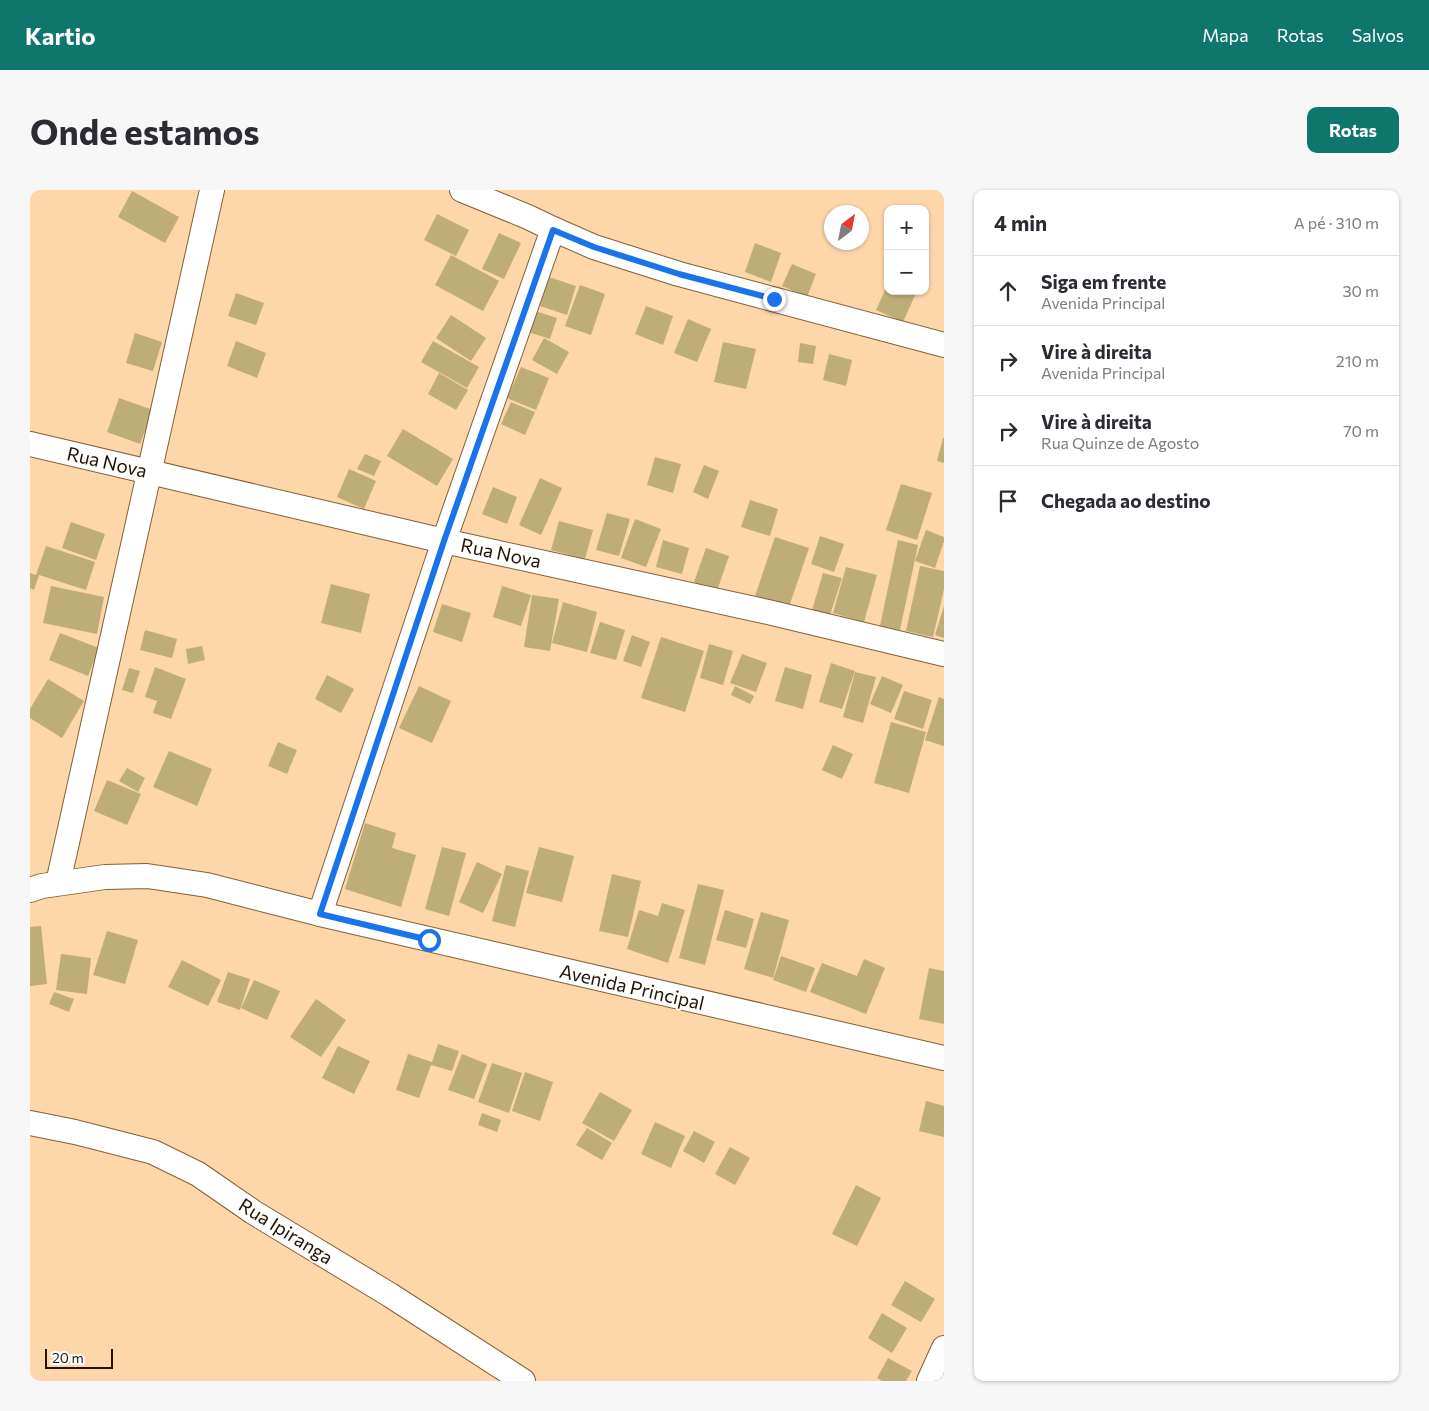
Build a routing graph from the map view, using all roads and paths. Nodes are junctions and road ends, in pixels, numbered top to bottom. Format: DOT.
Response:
graph roads {
  1 [pos="212,190"];
  2 [pos="462,190"];
  3 [pos="553,230"];
  4 [pos="944,345"];
  5 [pos="30,444"];
  6 [pos="149,472"];
  7 [pos="444,541"];
  8 [pos="944,654"];
  9 [pos="58,883"];
  10 [pos="30,890"];
  11 [pos="320,914"];
  12 [pos="944,1058"];
  13 [pos="30,1123"];
  14 [pos="944,1348"];
  15 [pos="523,1381"];
  16 [pos="929,1381"];
  1 -- 6 [label="street"];
  2 -- 3 [label="street"];
  3 -- 4 [label="street"];
  3 -- 7 [label="street"];
  5 -- 6 [label="street, Rua Nova"];
  6 -- 7 [label="street, Rua Nova"];
  6 -- 9 [label="street"];
  7 -- 8 [label="street, Rua Nova"];
  7 -- 11 [label="street"];
  9 -- 10 [label="street, Avenida Principal"];
  9 -- 11 [label="street, Avenida Principal"];
  11 -- 12 [label="street, Avenida Principal"];
  13 -- 15 [label="street, Rua Ipiranga"];
  14 -- 16 [label="street"];
}
